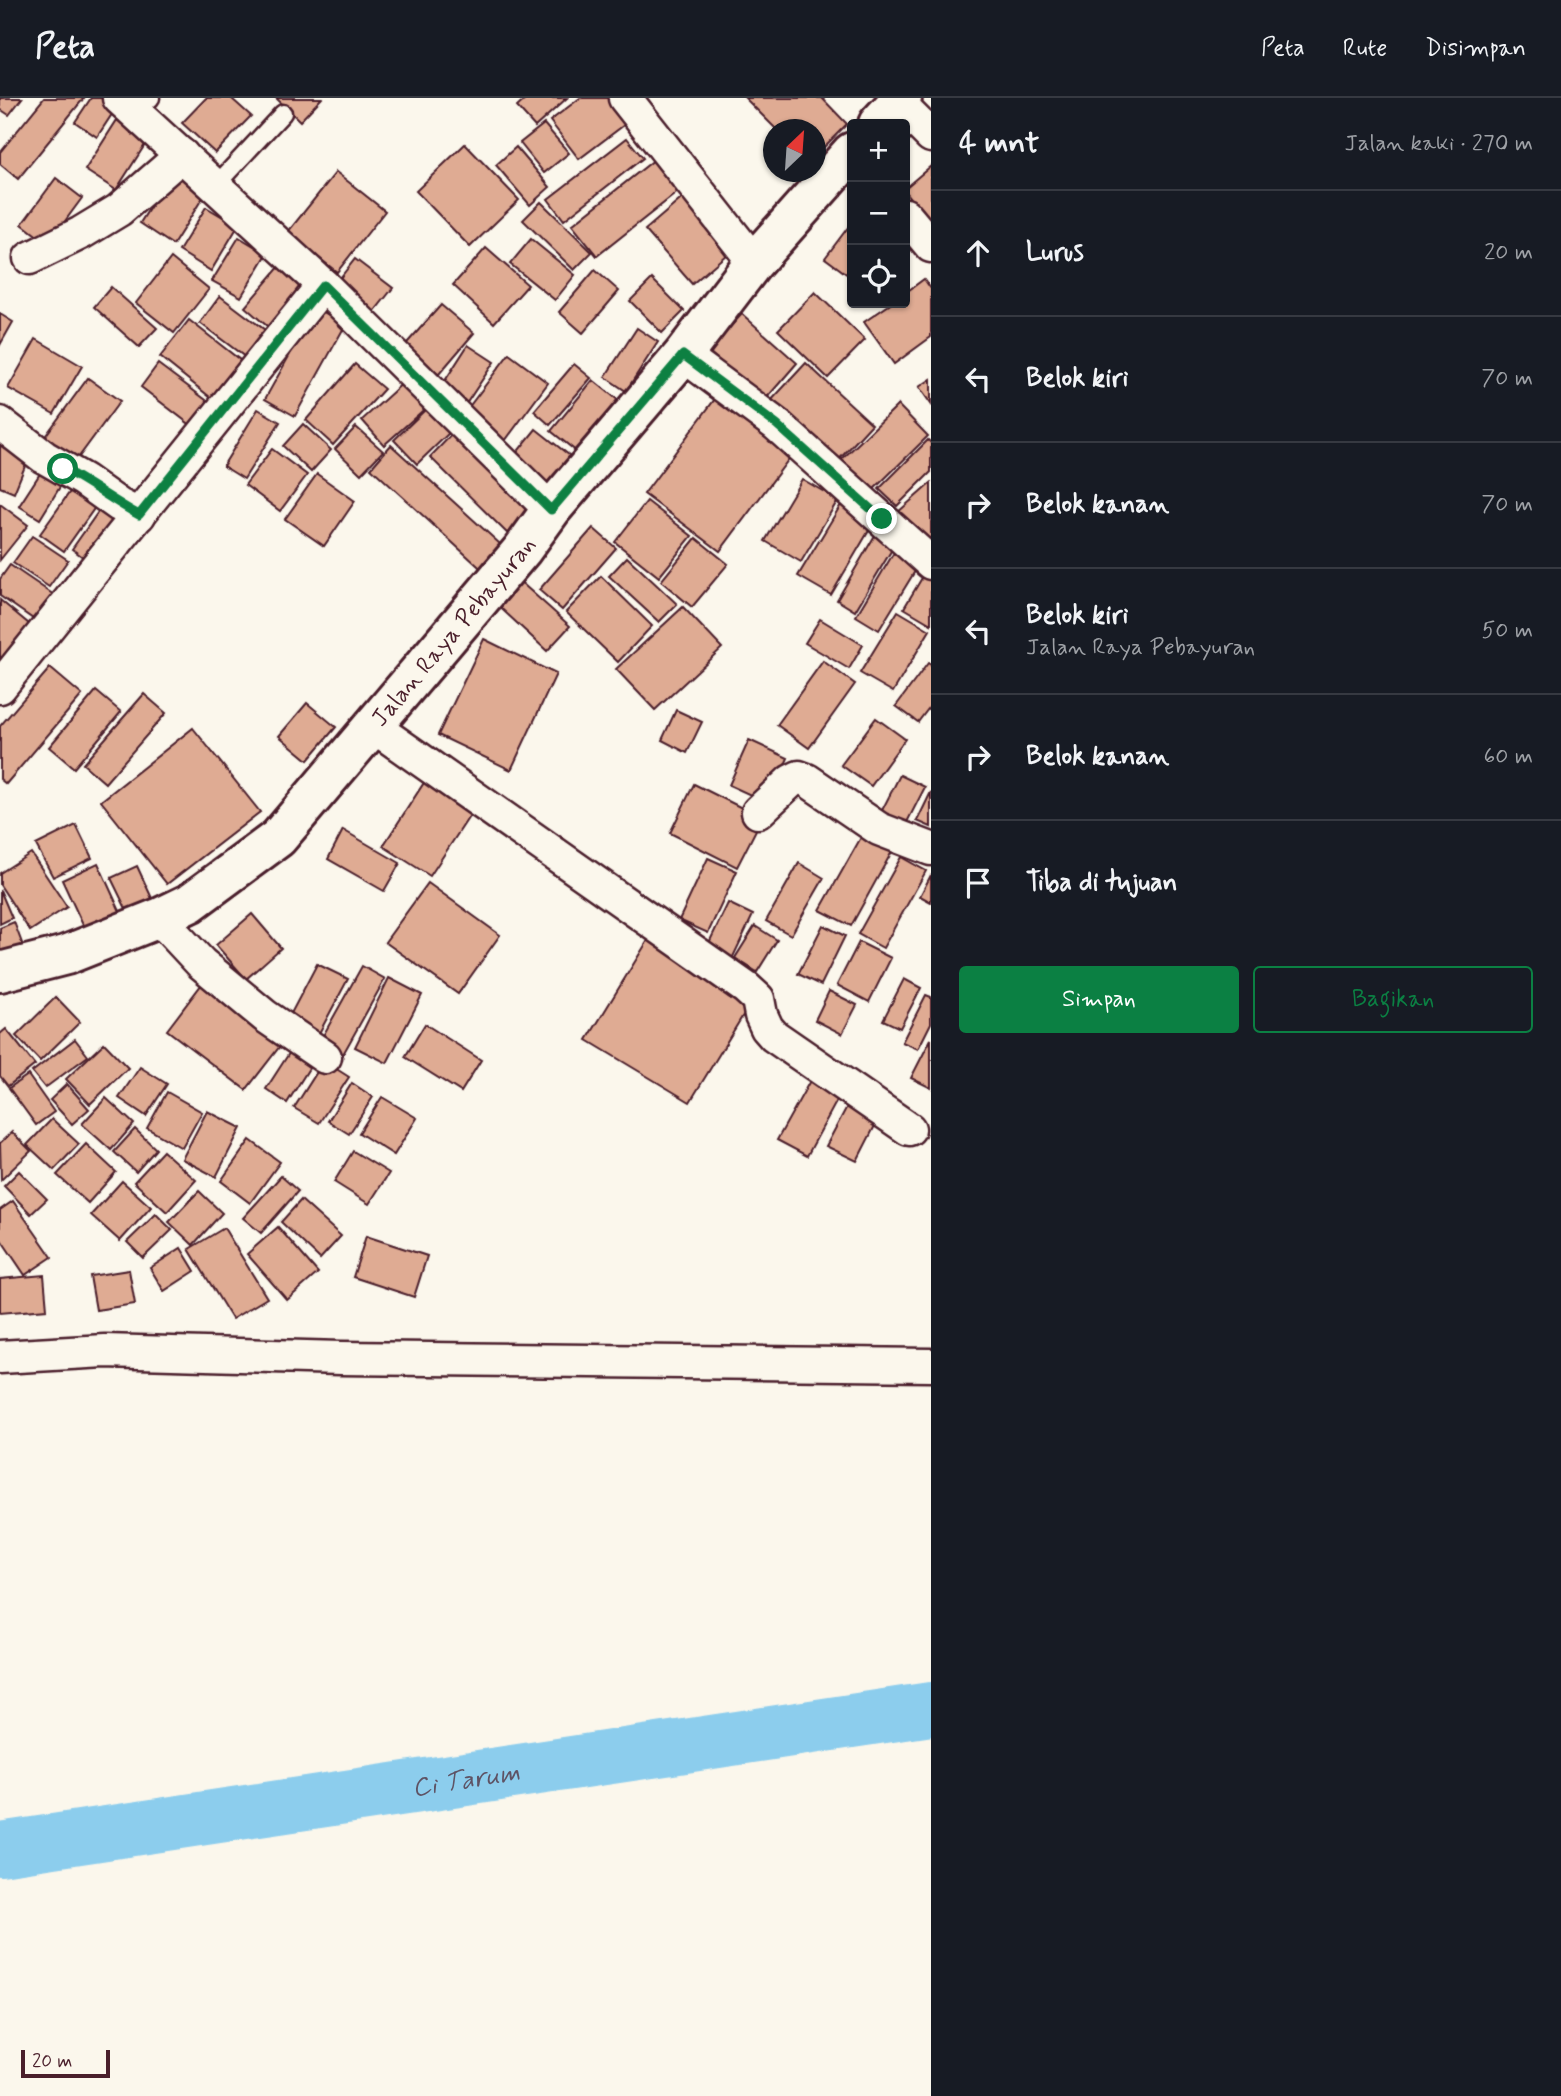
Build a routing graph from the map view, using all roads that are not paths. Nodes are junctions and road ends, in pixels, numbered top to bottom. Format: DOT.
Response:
graph roads {
  1 [pos="625,98"];
  2 [pos="135,103"];
  3 [pos="893,108"];
  4 [pos="283,113"];
  5 [pos="931,136"];
  6 [pos="182,155"];
  7 [pos="847,158"];
  8 [pos="215,186"];
  9 [pos="910,221"];
  10 [pos="931,246"];
  11 [pos="30,258"];
  12 [pos="754,262"];
  13 [pos="323,285"];
  14 [pos="683,355"];
  15 [pos="0,423"];
  16 [pos="551,510"];
  17 [pos="139,515"];
  18 [pos="931,563"];
  19 [pos="0,687"];
  20 [pos="374,727"];
  21 [pos="758,812"];
  22 [pos="931,849"];
  23 [pos="159,919"];
  24 [pos="0,972"];
  25 [pos="326,1057"];
  26 [pos="909,1129"];
  27 [pos="0,1357"];
  28 [pos="931,1365"];
  1 -- 12 [label="street"];
  2 -- 6 [label="street"];
  3 -- 5 [label="street"];
  4 -- 8 [label="lane"];
  6 -- 8 [label="street"];
  6 -- 11 [label="street"];
  7 -- 12 [label="main road, Jalan Raya Pebayuran"];
  8 -- 13 [label="street"];
  9 -- 10 [label="street"];
  12 -- 14 [label="main road, Jalan Raya Pebayuran"];
  13 -- 16 [label="street"];
  13 -- 17 [label="street"];
  14 -- 16 [label="main road, Jalan Raya Pebayuran"];
  14 -- 18 [label="street"];
  15 -- 17 [label="street"];
  16 -- 20 [label="main road, Jalan Raya Pebayuran"];
  17 -- 19 [label="street"];
  20 -- 23 [label="main road, Jalan Raya Pebayuran"];
  20 -- 26 [label="street"];
  21 -- 22 [label="street"];
  23 -- 24 [label="main road, Jalan Raya Pebayuran"];
  23 -- 25 [label="street"];
  27 -- 28 [label="street"];
}
